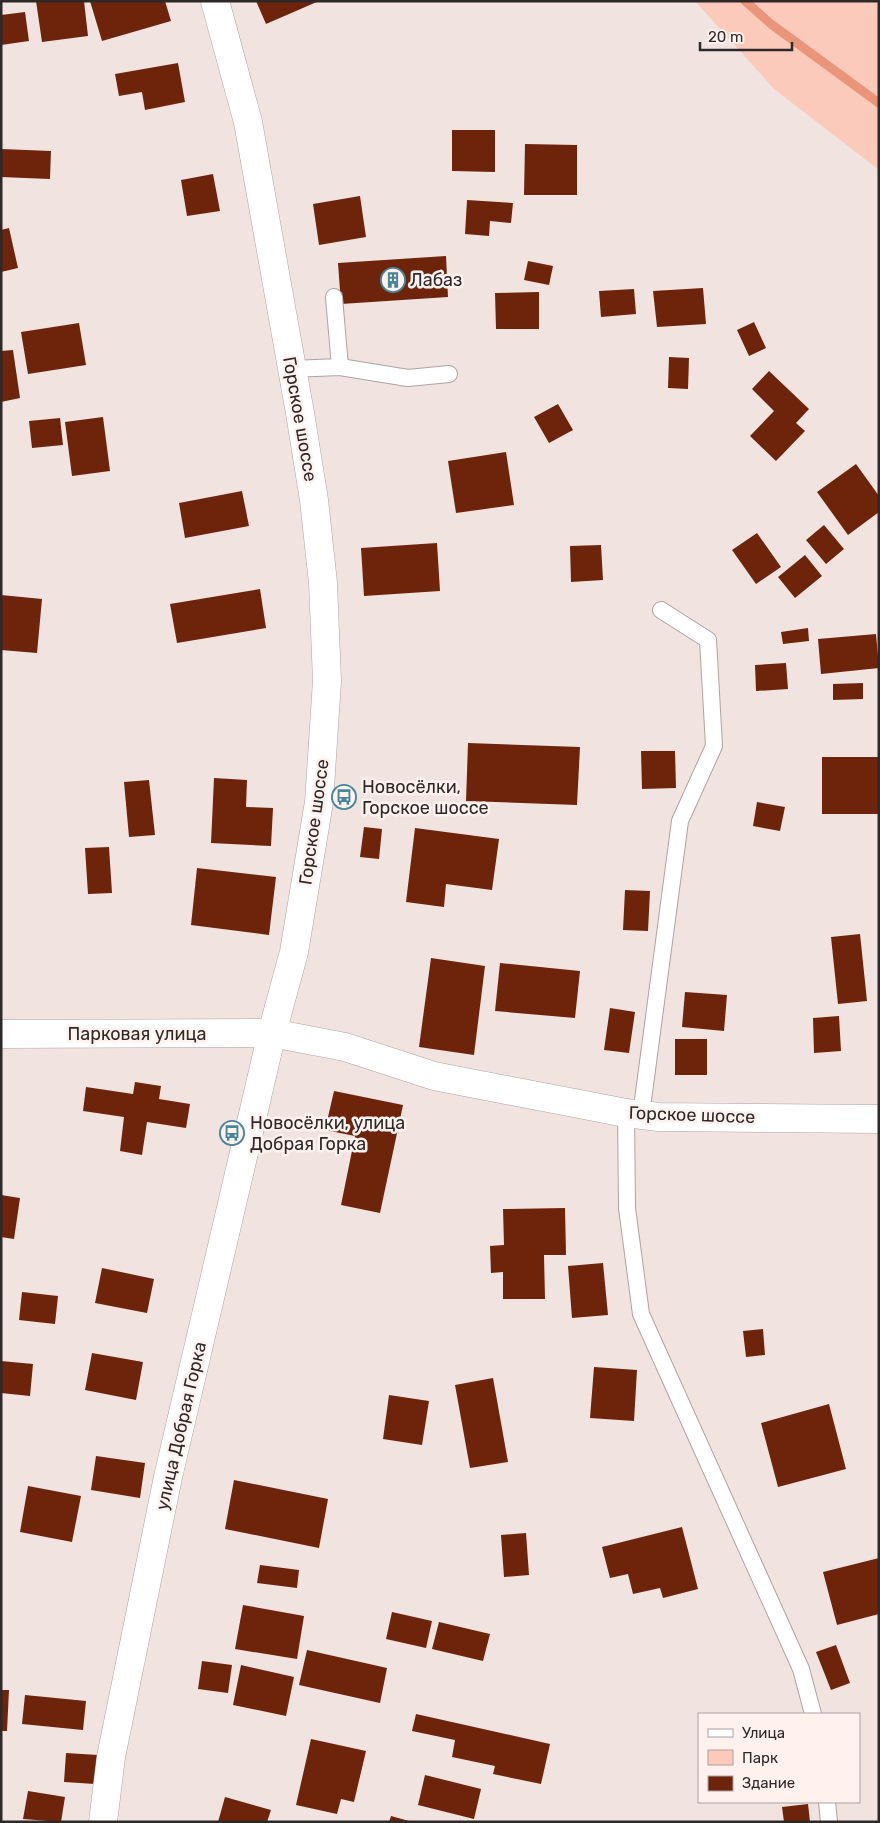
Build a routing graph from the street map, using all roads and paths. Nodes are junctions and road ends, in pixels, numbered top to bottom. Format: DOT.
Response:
graph roads {
  1 [pos="215,1"];
  2 [pos="334,297"];
  3 [pos="340,367"];
  4 [pos="291,369"];
  5 [pos="449,374"];
  6 [pos="661,610"];
  7 [pos="272,1033"];
  8 [pos="1,1034"];
  9 [pos="634,1114"];
  10 [pos="879,1119"];
  11 [pos="812,1713"];
  12 [pos="827,1803"];
  13 [pos="103,1822"];
  14 [pos="829,1822"];
  1 -- 4 [label="main road, Горское шоссе"];
  2 -- 3 [label="lane"];
  3 -- 4 [label="lane"];
  3 -- 5 [label="lane"];
  4 -- 7 [label="main road, Горское шоссе"];
  6 -- 9 [label="lane"];
  7 -- 8 [label="main road, Парковая улица"];
  7 -- 9 [label="main road, Горское шоссе"];
  7 -- 13 [label="main road, улица Добрая Горка"];
  9 -- 10 [label="main road, Горское шоссе"];
  9 -- 11 [label="lane"];
  12 -- 14 [label="lane"];
}
